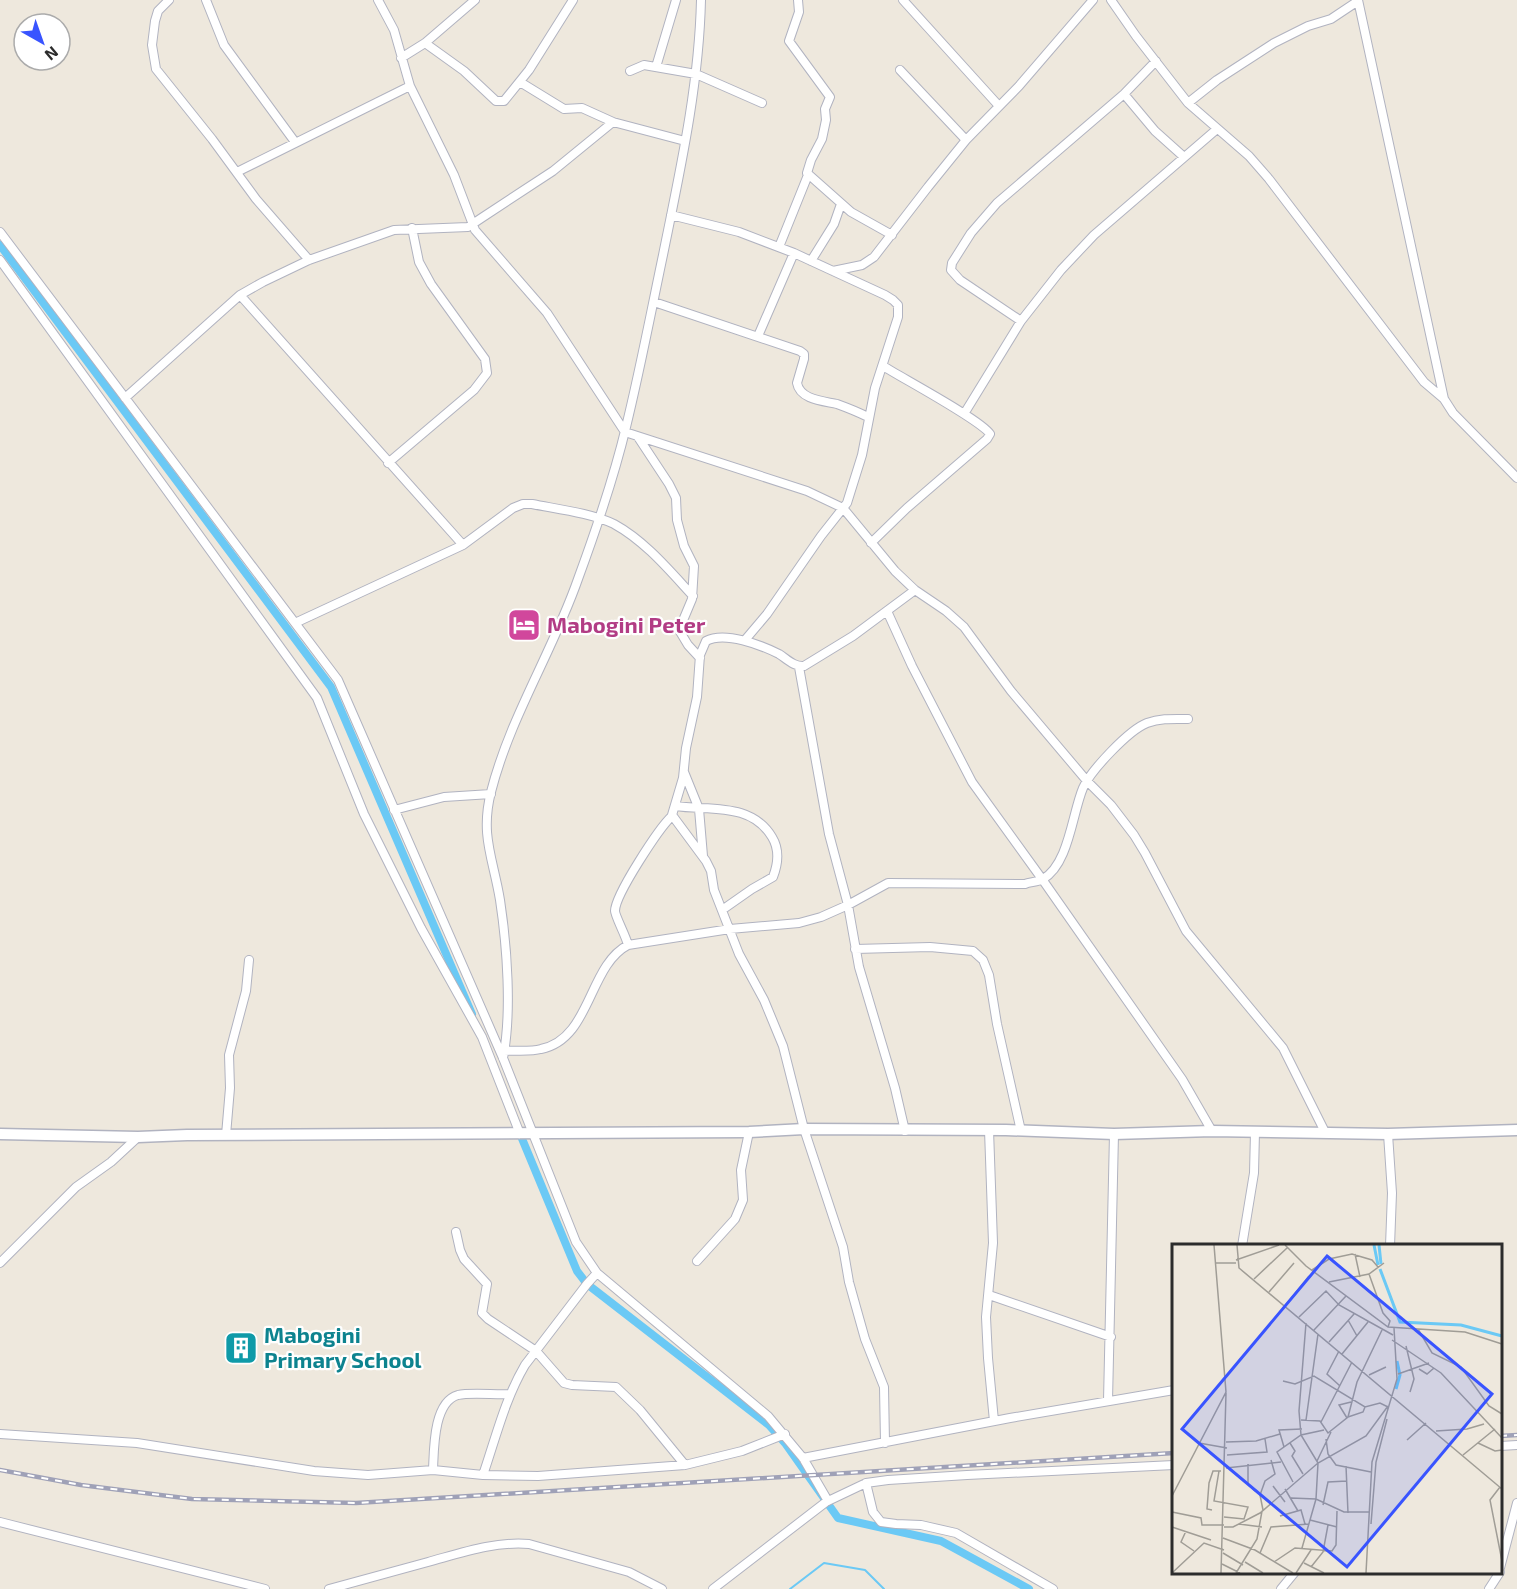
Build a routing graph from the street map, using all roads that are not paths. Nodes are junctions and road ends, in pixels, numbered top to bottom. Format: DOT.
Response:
graph roads {
  1 [pos="169,0"];
  2 [pos="206,0"];
  3 [pos="378,0"];
  4 [pos="476,0"];
  5 [pos="573,0"];
  6 [pos="676,0"];
  7 [pos="702,0"];
  8 [pos="798,0"];
  9 [pos="903,0"];
  10 [pos="1092,0"];
  11 [pos="1111,0"];
  12 [pos="1358,0"];
  13 [pos="425,43"];
  14 [pos="401,58"];
  15 [pos="1156,61"];
  16 [pos="656,67"];
  17 [pos="900,70"];
  18 [pos="630,71"];
  19 [pos="696,74"];
  20 [pos="520,82"];
  21 [pos="410,86"];
  22 [pos="1124,94"];
  23 [pos="762,102"];
  24 [pos="1188,103"];
  25 [pos="999,106"];
  26 [pos="613,122"];
  27 [pos="1217,129"];
  28 [pos="966,140"];
  29 [pos="685,141"];
  30 [pos="295,142"];
  31 [pos="1184,157"];
  32 [pos="237,172"];
  33 [pos="808,175"];
  34 [pos="841,204"];
  35 [pos="671,215"];
  36 [pos="473,226"];
  37 [pos="412,228"];
  38 [pos="0,232"];
  39 [pos="892,234"];
  40 [pos="778,247"];
  41 [pos="794,253"];
  42 [pos="0,260"];
  43 [pos="309,260"];
  44 [pos="811,261"];
  45 [pos="833,271"];
  46 [pos="240,296"];
  47 [pos="654,302"];
  48 [pos="1021,321"];
  49 [pos="758,336"];
  50 [pos="883,366"];
  51 [pos="125,398"];
  52 [pos="1444,399"];
  53 [pos="964,414"];
  54 [pos="868,417"];
  55 [pos="625,432"];
  56 [pos="637,436"];
  57 [pos="388,463"];
  58 [pos="1517,478"];
  59 [pos="843,508"];
  60 [pos="598,518"];
  61 [pos="871,543"];
  62 [pos="463,544"];
  63 [pos="915,590"];
  64 [pos="693,596"];
  65 [pos="887,611"];
  66 [pos="295,622"];
  67 [pos="745,640"];
  68 [pos="700,658"];
  69 [pos="799,667"];
  70 [pos="1188,718"];
  71 [pos="684,770"];
  72 [pos="1087,781"];
  73 [pos="491,794"];
  74 [pos="675,806"];
  75 [pos="699,809"];
  76 [pos="394,810"];
  77 [pos="672,816"];
  78 [pos="704,857"];
  79 [pos="1042,879"];
  80 [pos="848,905"];
  81 [pos="722,910"];
  82 [pos="730,929"];
  83 [pos="628,945"];
  84 [pos="855,949"];
  85 [pos="249,960"];
  86 [pos="503,1055"];
  87 [pos="804,1129"];
  88 [pos="989,1130"];
  89 [pos="1517,1130"];
  90 [pos="905,1131"];
  91 [pos="1021,1131"];
  92 [pos="1212,1131"];
  93 [pos="749,1132"];
  94 [pos="1256,1132"];
  95 [pos="1325,1132"];
  96 [pos="0,1134"];
  97 [pos="520,1134"];
  98 [pos="534,1134"];
  99 [pos="1114,1134"];
  100 [pos="1388,1134"];
  101 [pos="226,1135"];
  102 [pos="138,1137"];
  103 [pos="456,1232"];
  104 [pos="1242,1244"];
  105 [pos="1390,1244"];
  106 [pos="697,1260"];
  107 [pos="0,1263"];
  108 [pos="597,1273"];
  109 [pos="989,1295"];
  110 [pos="1111,1337"];
  111 [pos="536,1351"];
  112 [pos="1172,1390"];
  113 [pos="510,1394"];
  114 [pos="1108,1401"];
  115 [pos="994,1422"];
  116 [pos="0,1434"];
  117 [pos="781,1436"];
  118 [pos="885,1443"];
  119 [pos="1517,1445"];
  120 [pos="1502,1446"];
  121 [pos="803,1458"];
  122 [pos="685,1465"];
  123 [pos="1172,1465"];
  124 [pos="433,1470"];
  125 [pos="483,1474"];
  126 [pos="866,1483"];
  127 [pos="828,1501"];
  128 [pos="1517,1503"];
  129 [pos="0,1522"];
  130 [pos="1502,1560"];
  131 [pos="1293,1574"];
  132 [pos="1499,1574"];
  133 [pos="265,1589"];
  134 [pos="329,1589"];
  135 [pos="662,1589"];
  136 [pos="713,1589"];
  137 [pos="1053,1589"];
  138 [pos="1281,1589"];
  139 [pos="1490,1589"];
  1 -- 32 [label="street"];
  2 -- 30 [label="street"];
  3 -- 14 [label="street"];
  4 -- 13 [label="street"];
  5 -- 20 [label="street"];
  6 -- 16 [label="street"];
  7 -- 19 [label="street"];
  8 -- 33 [label="street"];
  9 -- 25 [label="street"];
  10 -- 25 [label="street"];
  11 -- 15 [label="street"];
  12 -- 24 [label="street"];
  12 -- 52 [label="street"];
  13 -- 14 [label="street"];
  13 -- 20 [label="street"];
  14 -- 21 [label="street"];
  15 -- 22 [label="street"];
  15 -- 24 [label="street"];
  16 -- 18 [label="street"];
  16 -- 19 [label="street"];
  17 -- 28 [label="street"];
  19 -- 23 [label="street"];
  19 -- 29 [label="street"];
  20 -- 26 [label="street"];
  21 -- 30 [label="street"];
  21 -- 36 [label="street"];
  22 -- 31 [label="street"];
  22 -- 48 [label="street"];
  24 -- 27 [label="street"];
  25 -- 28 [label="street"];
  26 -- 29 [label="street"];
  26 -- 36 [label="street"];
  27 -- 31 [label="street"];
  27 -- 52 [label="street"];
  28 -- 39 [label="street"];
  29 -- 35 [label="street"];
  30 -- 32 [label="street"];
  31 -- 48 [label="street"];
  32 -- 43 [label="street"];
  33 -- 34 [label="street"];
  33 -- 40 [label="street"];
  34 -- 39 [label="street"];
  34 -- 44 [label="street"];
  35 -- 40 [label="street"];
  35 -- 47 [label="street"];
  36 -- 37 [label="street"];
  36 -- 55 [label="street"];
  37 -- 43 [label="street"];
  37 -- 57 [label="street"];
  38 -- 51 [label="street"];
  39 -- 45 [label="street"];
  40 -- 41 [label="street"];
  41 -- 44 [label="street"];
  41 -- 49 [label="street"];
  42 -- 97 [label="street"];
  43 -- 46 [label="street"];
  44 -- 45 [label="street"];
  45 -- 50 [label="street"];
  46 -- 51 [label="street"];
  46 -- 57 [label="street"];
  47 -- 49 [label="street"];
  47 -- 55 [label="street"];
  48 -- 53 [label="street"];
  49 -- 54 [label="street"];
  50 -- 53 [label="street"];
  50 -- 54 [label="street"];
  51 -- 66 [label="street"];
  52 -- 58 [label="street"];
  53 -- 61 [label="street"];
  54 -- 59 [label="street"];
  55 -- 56 [label="street"];
  55 -- 60 [label="street"];
  56 -- 59 [label="street"];
  56 -- 64 [label="street"];
  57 -- 62 [label="street"];
  59 -- 61 [label="street"];
  59 -- 67 [label="street"];
  60 -- 62 [label="street"];
  60 -- 64 [label="street"];
  60 -- 73 [label="street"];
  61 -- 63 [label="street"];
  62 -- 66 [label="street"];
  63 -- 65 [label="street"];
  63 -- 72 [label="street"];
  64 -- 68 [label="street"];
  65 -- 69 [label="street"];
  65 -- 79 [label="street"];
  66 -- 76 [label="street"];
  67 -- 68 [label="street"];
  67 -- 69 [label="street"];
  68 -- 71 [label="street"];
  69 -- 80 [label="street"];
  70 -- 72 [label="street"];
  71 -- 74 [label="street"];
  71 -- 75 [label="street"];
  72 -- 79 [label="street"];
  72 -- 95 [label="street"];
  73 -- 76 [label="street"];
  73 -- 86 [label="street"];
  74 -- 75 [label="street"];
  74 -- 77 [label="street"];
  75 -- 78 [label="street"];
  75 -- 81 [label="street"];
  76 -- 86 [label="street"];
  77 -- 78 [label="street"];
  77 -- 83 [label="street"];
  78 -- 81 [label="street"];
  79 -- 80 [label="street"];
  79 -- 92 [label="street"];
  80 -- 82 [label="street"];
  80 -- 84 [label="street"];
  81 -- 82 [label="street"];
  82 -- 83 [label="street"];
  82 -- 87 [label="street"];
  83 -- 86 [label="street"];
  84 -- 90 [label="street"];
  84 -- 91 [label="street"];
  85 -- 101 [label="street"];
  86 -- 98 [label="street"];
  87 -- 90 [label="street"];
  87 -- 93 [label="street"];
  87 -- 118 [label="street"];
  88 -- 90 [label="street"];
  88 -- 91 [label="street"];
  88 -- 109 [label="street"];
  89 -- 100 [label="street"];
  91 -- 99 [label="street"];
  92 -- 94 [label="street"];
  92 -- 99 [label="street"];
  93 -- 98 [label="street"];
  93 -- 106 [label="street"];
  94 -- 95 [label="street"];
  94 -- 104 [label="street"];
  95 -- 100 [label="street"];
  96 -- 102 [label="street"];
  97 -- 98 [label="street"];
  97 -- 101 [label="street"];
  98 -- 108 [label="street"];
  99 -- 110 [label="street"];
  100 -- 105 [label="street"];
  101 -- 102 [label="street"];
  102 -- 107 [label="street"];
  103 -- 111 [label="street"];
  108 -- 111 [label="street"];
  108 -- 117 [label="street"];
  109 -- 110 [label="street"];
  109 -- 115 [label="street"];
  110 -- 114 [label="street"];
  111 -- 113 [label="street"];
  111 -- 122 [label="street"];
  112 -- 114 [label="street"];
  113 -- 124 [label="street"];
  113 -- 125 [label="street"];
  114 -- 115 [label="street"];
  115 -- 118 [label="street"];
  116 -- 124 [label="street"];
  117 -- 121 [label="street"];
  117 -- 122 [label="street"];
  118 -- 121 [label="street"];
  119 -- 120 [label="street"];
  121 -- 127 [label="street"];
  122 -- 125 [label="street"];
  123 -- 126 [label="street"];
  124 -- 125 [label="street"];
  126 -- 127 [label="street"];
  126 -- 137 [label="street"];
  127 -- 136 [label="street"];
  128 -- 130 [label="street"];
  129 -- 133 [label="street"];
  131 -- 138 [label="street"];
  132 -- 139 [label="street"];
  134 -- 135 [label="street"];
}
